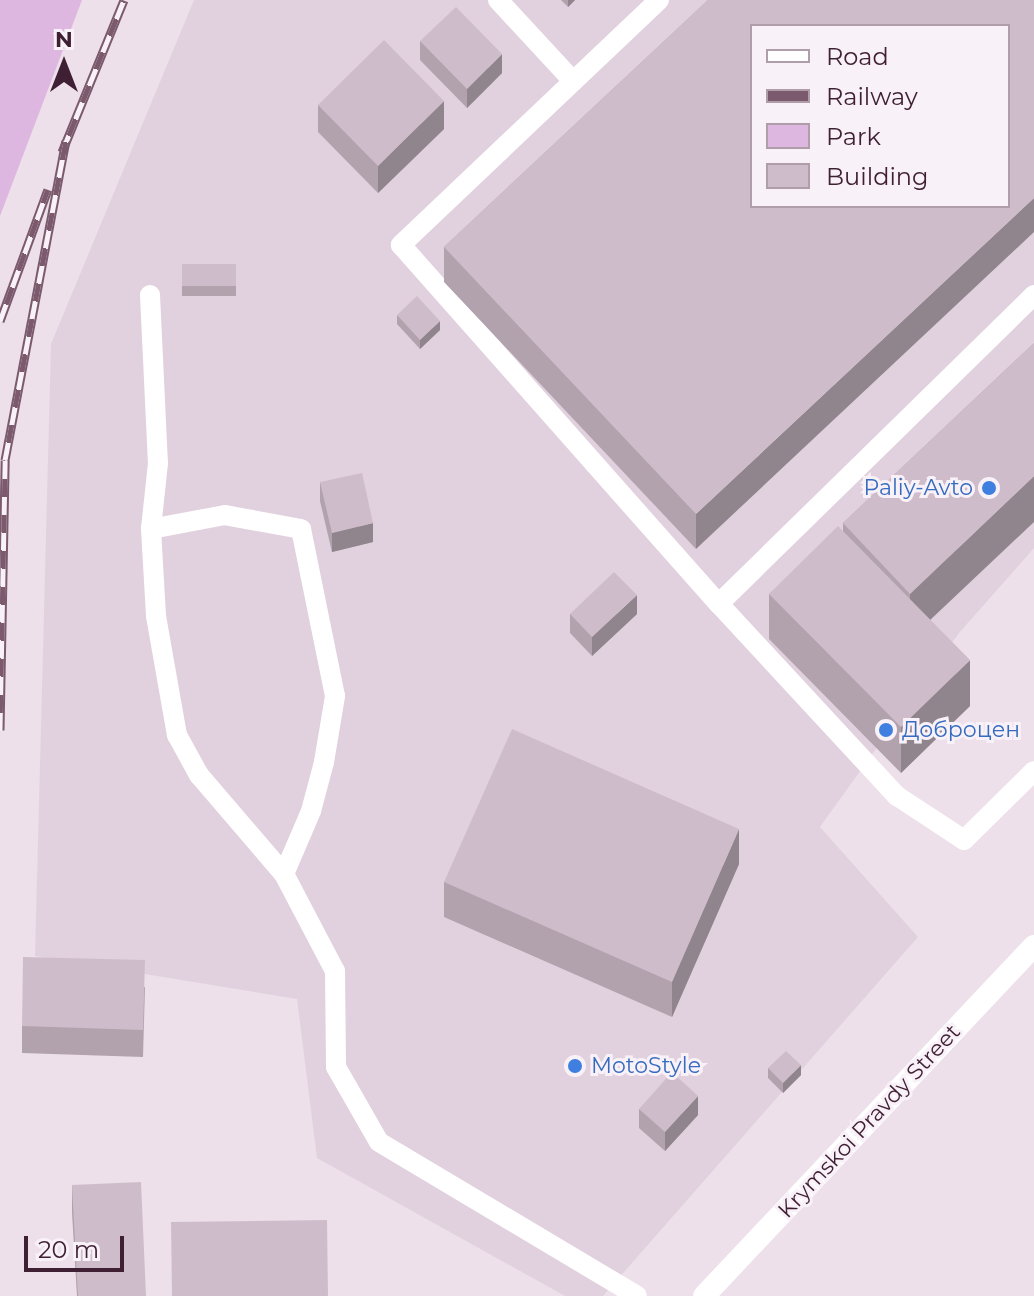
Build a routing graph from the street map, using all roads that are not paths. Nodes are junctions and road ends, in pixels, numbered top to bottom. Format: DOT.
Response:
graph roads {
  1 [pos="498,0"];
  2 [pos="659,0"];
  3 [pos="573,81"];
  4 [pos="150,295"];
  5 [pos="1034,295"];
  6 [pos="151,529"];
  7 [pos="719,604"];
  8 [pos="1034,771"];
  9 [pos="284,874"];
  10 [pos="1034,946"];
  11 [pos="637,1296"];
  12 [pos="704,1296"];
  1 -- 3 [label="lane"];
  2 -- 3 [label="lane"];
  3 -- 7 [label="lane"];
  4 -- 6 [label="lane"];
  5 -- 7 [label="lane"];
  6 -- 9 [label="lane"];
  6 -- 9 [label="lane"];
  7 -- 8 [label="lane"];
  9 -- 11 [label="lane"];
  10 -- 12 [label="street, Krymskoi Pravdy Street"];
}
